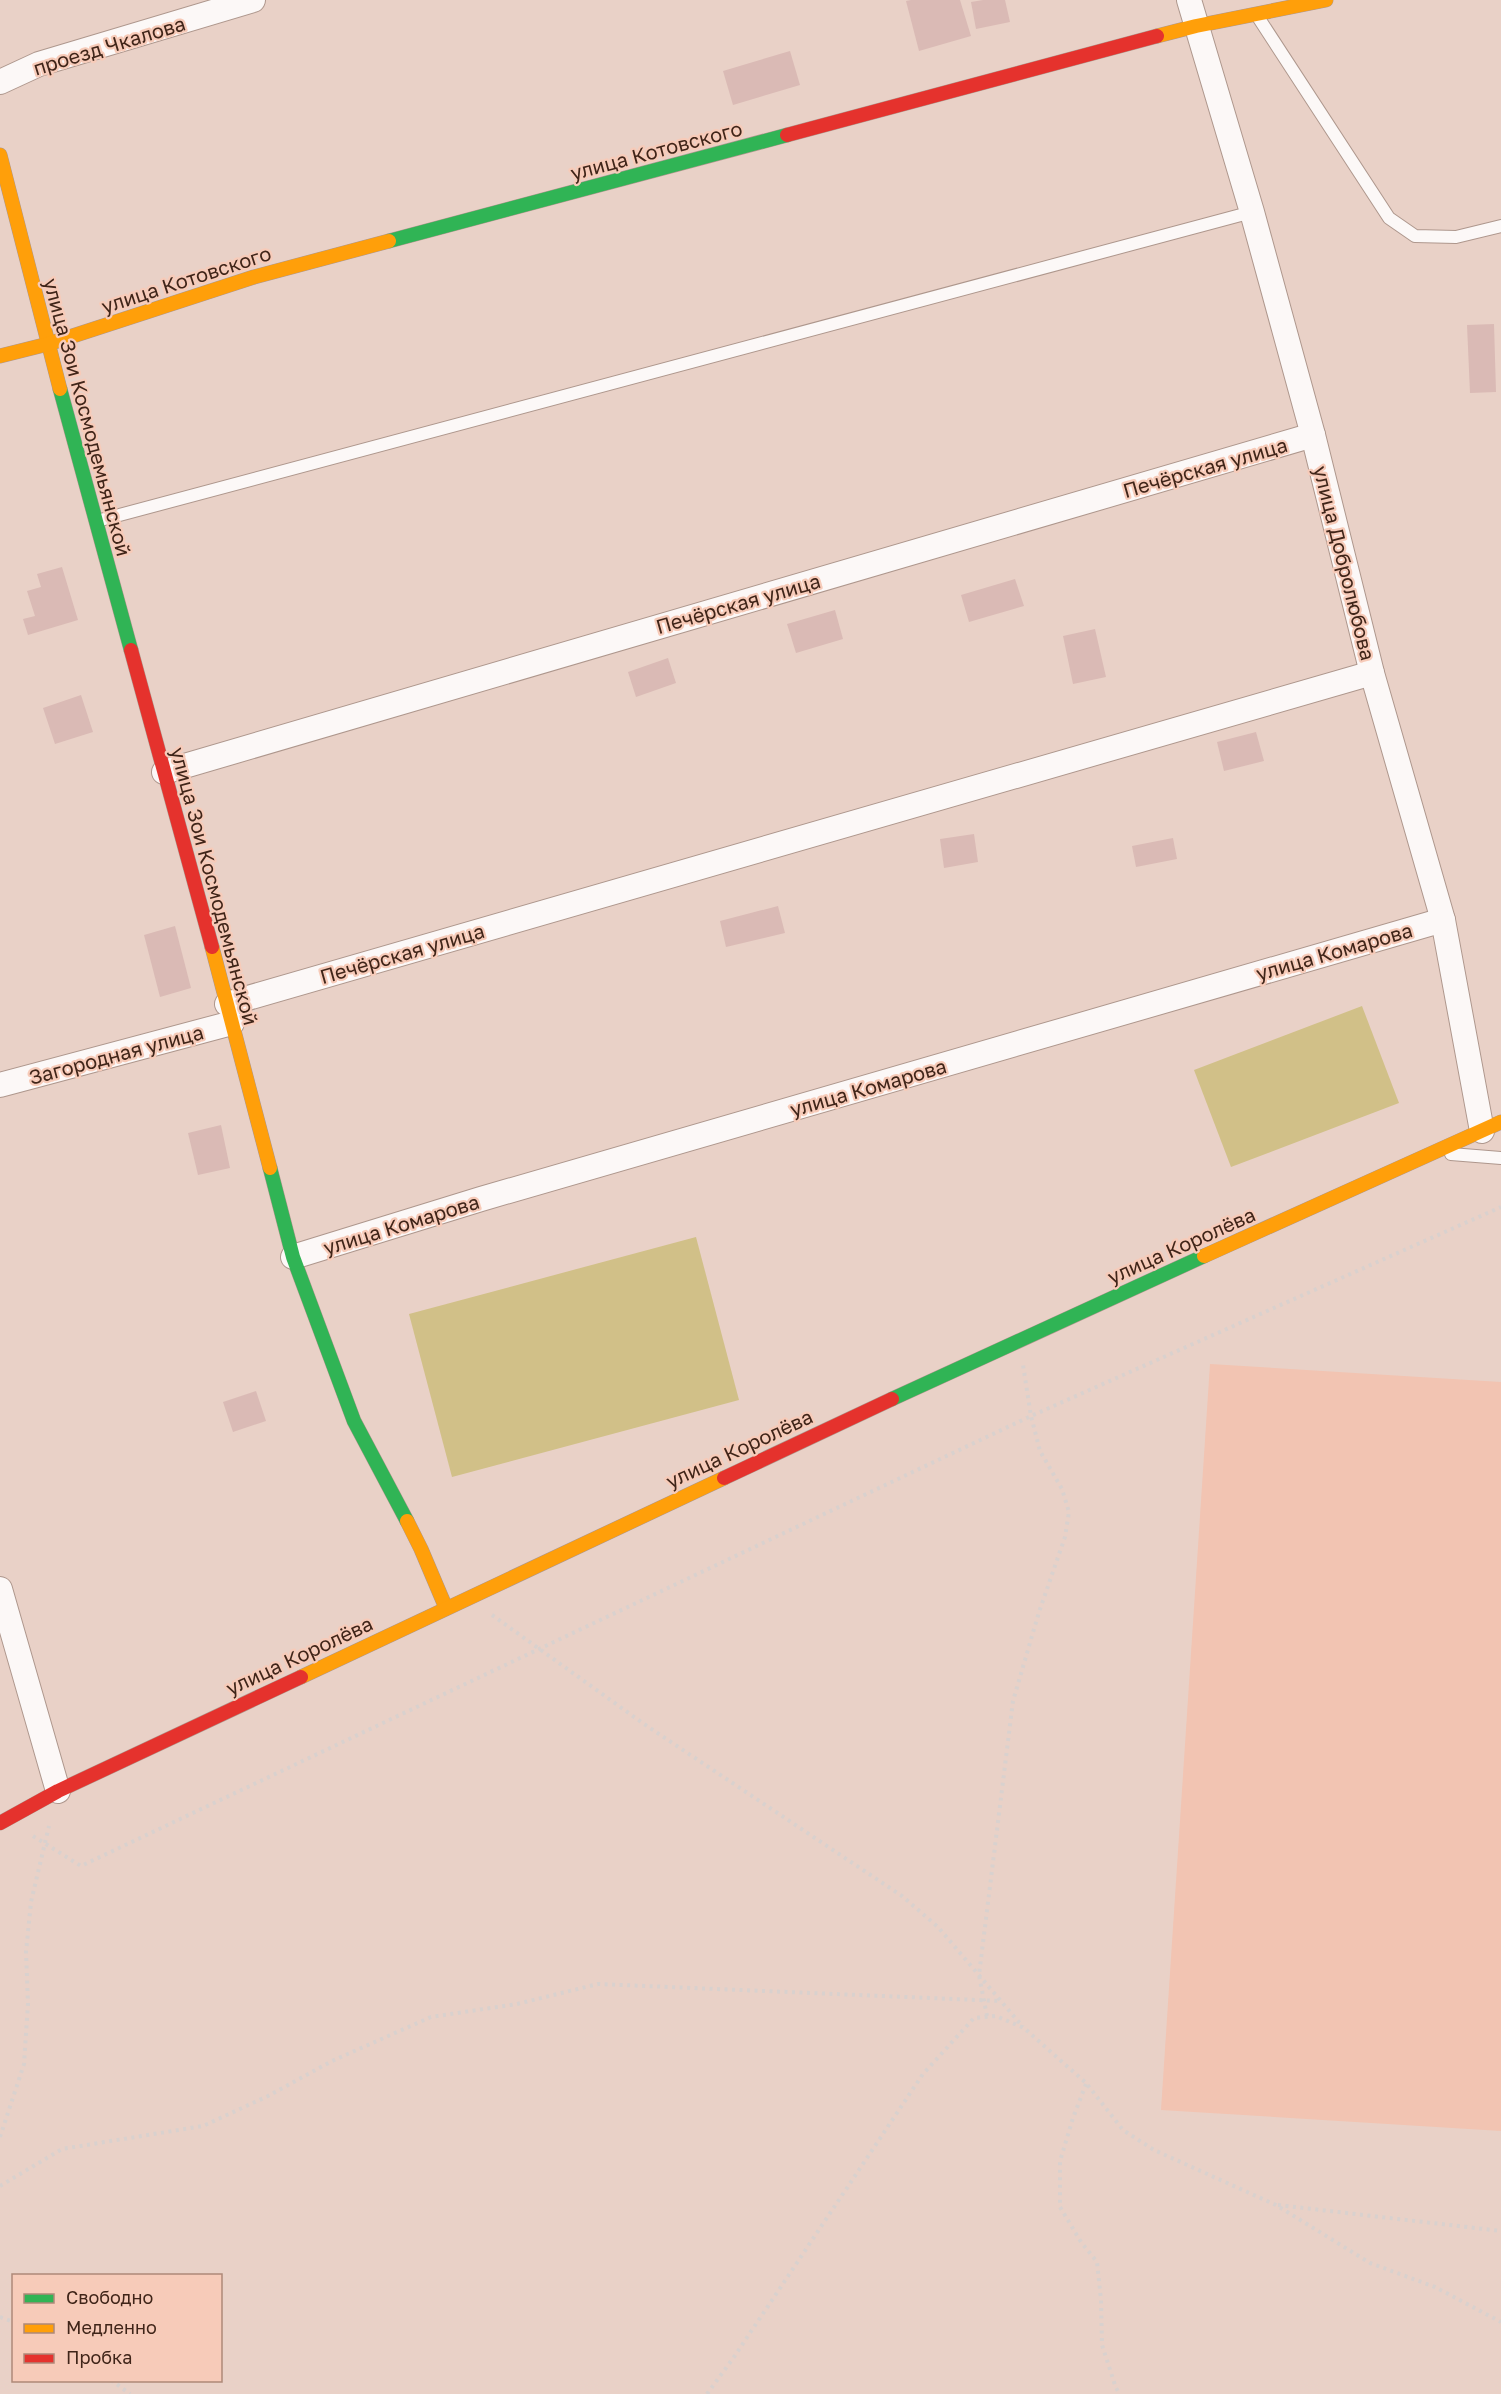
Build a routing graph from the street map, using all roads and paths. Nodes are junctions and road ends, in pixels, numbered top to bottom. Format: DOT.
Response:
graph roads {
  1 [pos="253,0"];
  2 [pos="1189,0"];
  3 [pos="1326,0"];
  4 [pos="1256,15"];
  5 [pos="1196,26"];
  6 [pos="0,82"];
  7 [pos="0,155"];
  8 [pos="1252,212"];
  9 [pos="1501,226"];
  10 [pos="48,344"];
  11 [pos="0,356"];
  12 [pos="1312,435"];
  13 [pos="95,521"];
  14 [pos="1372,673"];
  15 [pos="164,772"];
  16 [pos="1443,920"];
  17 [pos="230,1013"];
  18 [pos="0,1085"];
  19 [pos="1491,1127"];
  20 [pos="1435,1153"];
  21 [pos="1501,1158"];
  22 [pos="1501,1207"];
  23 [pos="293,1257"];
  24 [pos="1018,1339"];
  25 [pos="1031,1416"];
  26 [pos="0,1588"];
  27 [pos="466,1598"];
  28 [pos="446,1608"];
  29 [pos="541,1650"];
  30 [pos="58,1791"];
  31 [pos="3,1821"];
  32 [pos="45,1844"];
  33 [pos="979,1975"];
  34 [pos="983,2000"];
  35 [pos="1001,2001"];
  36 [pos="987,2016"];
  37 [pos="1024,2028"];
  38 [pos="1086,2083"];
  39 [pos="0,2137"];
  40 [pos="0,2186"];
  41 [pos="1276,2205"];
  42 [pos="1501,2231"];
  43 [pos="1501,2322"];
  44 [pos="114,2382"];
  45 [pos="130,2394"];
  46 [pos="706,2394"];
  47 [pos="1120,2394"];
  1 -- 6 [label="street, проезд Чкалова"];
  2 -- 5 [label="street, улица Добролюбова"];
  3 -- 4 [label="street, улица Котовского"];
  4 -- 5 [label="street, улица Котовского"];
  4 -- 9 [label="lane"];
  5 -- 8 [label="street, улица Добролюбова"];
  5 -- 10 [label="street, улица Котовского"];
  7 -- 10 [label="street, улица Зои Космодемьянской"];
  8 -- 12 [label="street, улица Добролюбова"];
  8 -- 13 [label="lane"];
  10 -- 11 [label="street, улица Котовского"];
  10 -- 13 [label="street, улица Зои Космодемьянской"];
  12 -- 14 [label="street, улица Добролюбова"];
  12 -- 15 [label="street, Печёрская улица"];
  13 -- 15 [label="street, улица Зои Космодемьянской"];
  14 -- 16 [label="street, улица Добролюбова"];
  14 -- 17 [label="street, Печёрская улица"];
  15 -- 17 [label="street, улица Зои Космодемьянской"];
  16 -- 19 [label="street, улица Добролюбова"];
  16 -- 23 [label="street, улица Комарова"];
  17 -- 18 [label="street, Загородная улица"];
  17 -- 23 [label="street, улица Зои Космодемьянской"];
  19 -- 20 [label="street, улица Королёва"];
  20 -- 21 [label="lane"];
  20 -- 24 [label="street, улица Королёва"];
  22 -- 25 [label="path"];
  23 -- 28 [label="street, улица Зои Космодемьянской"];
  24 -- 25 [label="path"];
  24 -- 27 [label="street, улица Королёва"];
  25 -- 29 [label="path"];
  25 -- 33 [label="path"];
  26 -- 30 [label="street"];
  27 -- 28 [label="street, улица Королёва"];
  27 -- 29 [label="path"];
  28 -- 30 [label="street, улица Королёва"];
  29 -- 32 [label="path"];
  29 -- 33 [label="path"];
  30 -- 31 [label="street, улица Королёва"];
  30 -- 32 [label="path"];
  31 -- 32 [label="path"];
  32 -- 39 [label="path"];
  33 -- 34 [label="path"];
  33 -- 35 [label="path"];
  34 -- 35 [label="path"];
  34 -- 36 [label="path"];
  34 -- 40 [label="path"];
  35 -- 37 [label="path"];
  36 -- 37 [label="path"];
  36 -- 46 [label="path"];
  37 -- 38 [label="path"];
  38 -- 41 [label="path"];
  38 -- 47 [label="path"];
  41 -- 42 [label="path"];
  41 -- 43 [label="path"];
  44 -- 45 [label="path"];
}
